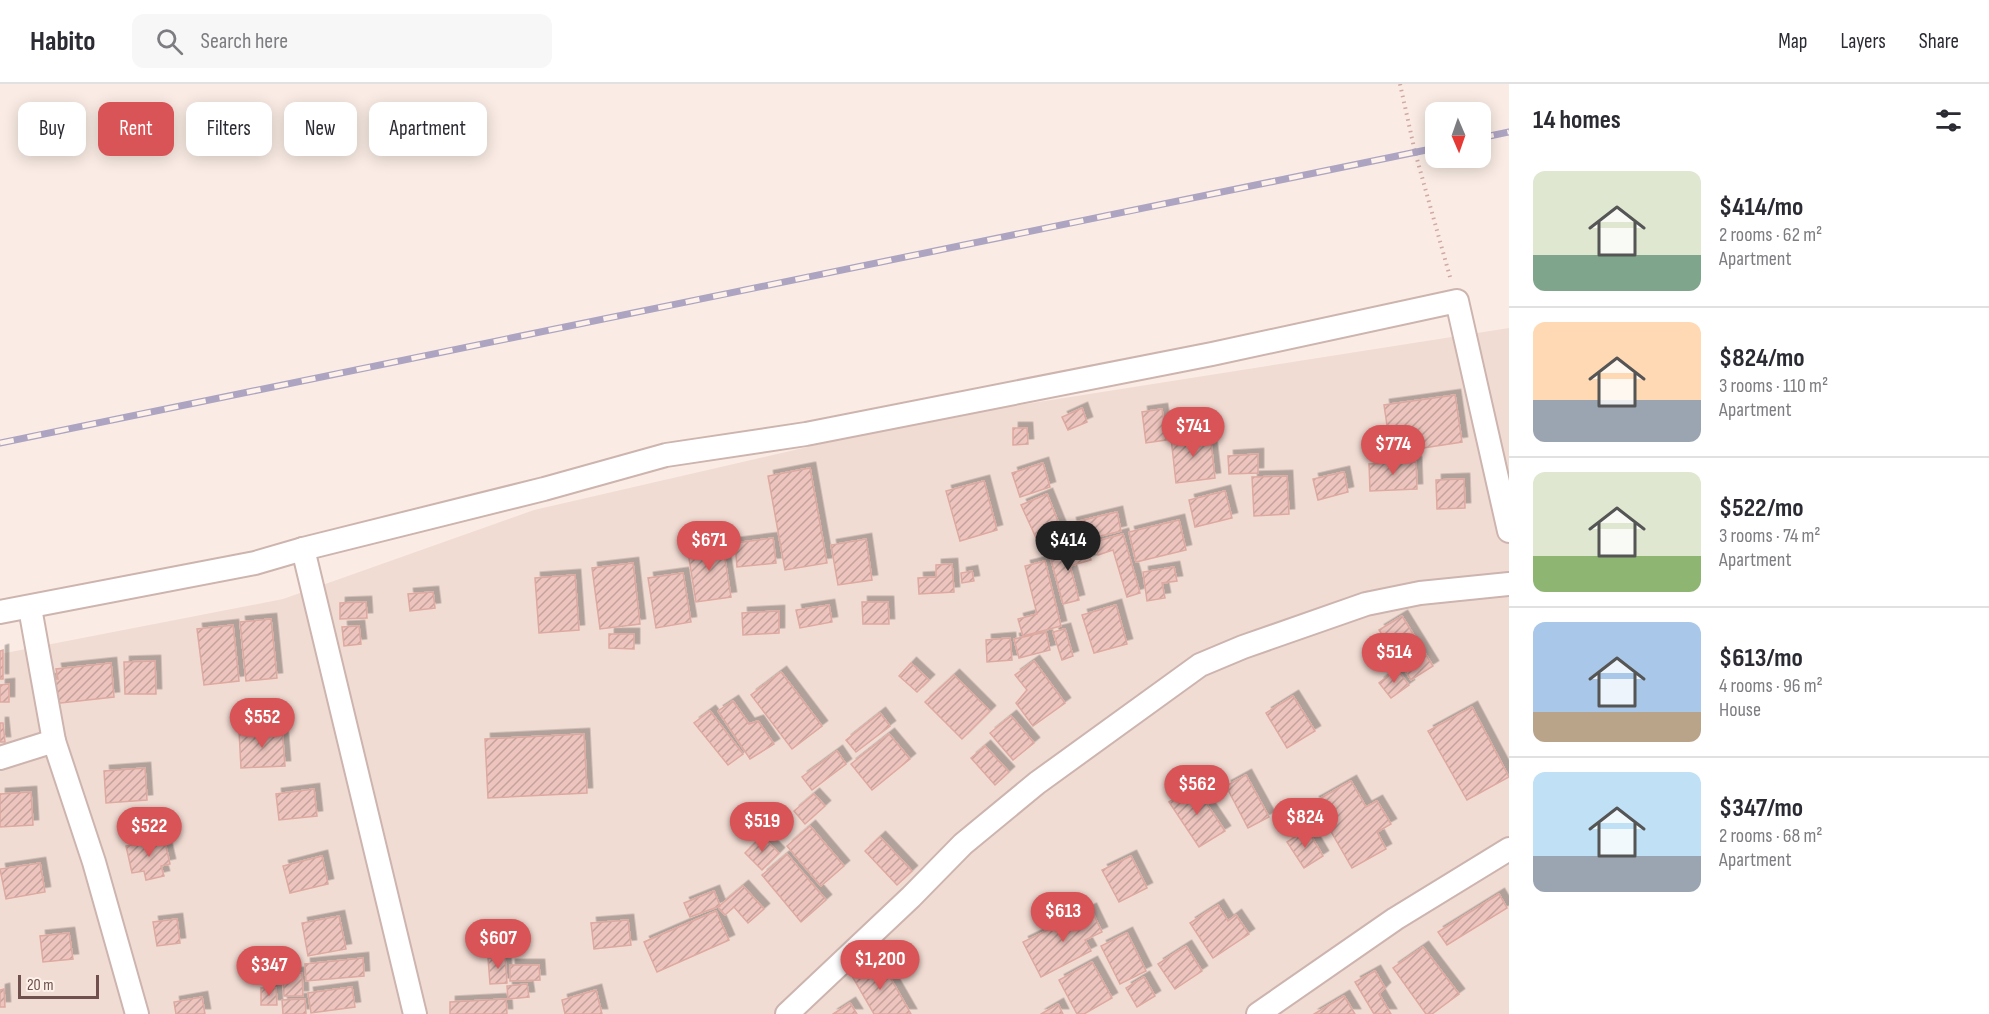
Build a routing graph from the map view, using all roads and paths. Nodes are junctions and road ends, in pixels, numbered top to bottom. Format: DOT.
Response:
graph roads {
  1 [pos="1400,84"];
  2 [pos="1456,301"];
  3 [pos="1509,531"];
  4 [pos="303,549"];
  5 [pos="1509,584"];
  6 [pos="30,608"];
  7 [pos="0,612"];
  8 [pos="54,741"];
  9 [pos="0,758"];
  10 [pos="1509,849"];
  11 [pos="137,1014"];
  12 [pos="415,1014"];
  13 [pos="787,1014"];
  14 [pos="1258,1014"];
  1 -- 2 [label="path"];
  2 -- 3 [label="street"];
  2 -- 4 [label="street"];
  4 -- 6 [label="street"];
  4 -- 12 [label="street"];
  5 -- 13 [label="street"];
  6 -- 7 [label="street"];
  6 -- 8 [label="street"];
  8 -- 9 [label="street"];
  8 -- 11 [label="street"];
  10 -- 14 [label="street"];
}
